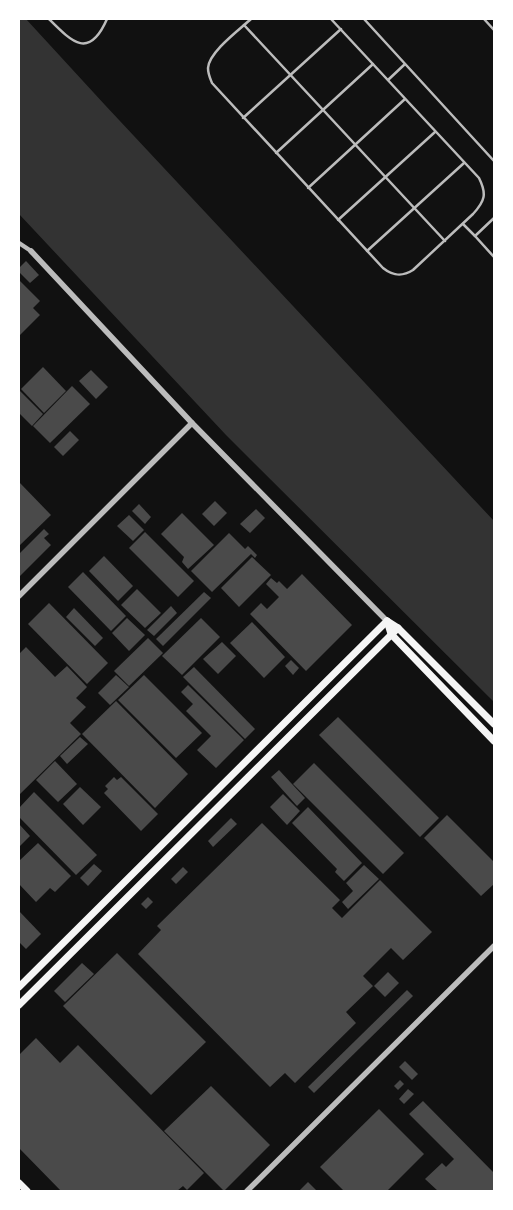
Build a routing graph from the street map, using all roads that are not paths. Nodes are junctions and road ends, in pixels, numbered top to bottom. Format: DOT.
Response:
graph roads {
  1 [pos="49,19"];
  2 [pos="107,19"];
  3 [pos="251,19"];
  4 [pos="332,19"];
  5 [pos="364,19"];
  6 [pos="484,19"];
  7 [pos="244,25"];
  8 [pos="341,29"];
  9 [pos="494,30"];
  10 [pos="373,64"];
  11 [pos="405,64"];
  12 [pos="291,75"];
  13 [pos="388,80"];
  14 [pos="405,99"];
  15 [pos="323,110"];
  16 [pos="243,118"];
  17 [pos="436,131"];
  18 [pos="356,144"];
  19 [pos="276,153"];
  20 [pos="464,162"];
  21 [pos="494,162"];
  22 [pos="386,177"];
  23 [pos="308,188"];
  24 [pos="414,208"];
  25 [pos="494,218"];
  26 [pos="338,220"];
  27 [pos="463,224"];
  28 [pos="475,236"];
  29 [pos="445,241"];
  30 [pos="19,243"];
  31 [pos="31,250"];
  32 [pos="367,251"];
  33 [pos="494,257"];
  34 [pos="192,423"];
  35 [pos="19,596"];
  36 [pos="387,621"];
  37 [pos="398,628"];
  38 [pos="391,634"];
  39 [pos="494,724"];
  40 [pos="494,741"];
  41 [pos="494,946"];
  42 [pos="19,987"];
  43 [pos="19,1005"];
  44 [pos="19,1183"];
  45 [pos="27,1191"];
  46 [pos="247,1191"];
  1 -- 2 [label="lane"];
  3 -- 7 [label="lane"];
  4 -- 8 [label="lane"];
  5 -- 11 [label="lane"];
  6 -- 9 [label="lane"];
  7 -- 12 [label="lane"];
  7 -- 16 [label="lane"];
  8 -- 10 [label="lane"];
  8 -- 12 [label="lane"];
  10 -- 13 [label="lane"];
  10 -- 15 [label="lane"];
  11 -- 13 [label="lane"];
  11 -- 21 [label="lane"];
  12 -- 15 [label="lane"];
  12 -- 16 [label="lane"];
  13 -- 14 [label="lane"];
  14 -- 17 [label="lane"];
  14 -- 18 [label="lane"];
  15 -- 18 [label="lane"];
  15 -- 19 [label="lane"];
  16 -- 19 [label="lane"];
  17 -- 20 [label="lane"];
  17 -- 22 [label="lane"];
  18 -- 22 [label="lane"];
  18 -- 23 [label="lane"];
  19 -- 23 [label="lane"];
  20 -- 24 [label="lane"];
  20 -- 27 [label="lane"];
  22 -- 24 [label="lane"];
  22 -- 26 [label="lane"];
  23 -- 26 [label="lane"];
  24 -- 29 [label="lane"];
  24 -- 32 [label="lane"];
  25 -- 28 [label="lane"];
  26 -- 32 [label="lane"];
  27 -- 28 [label="lane"];
  27 -- 29 [label="lane"];
  28 -- 33 [label="lane"];
  29 -- 32 [label="lane"];
  30 -- 31 [label="street"];
  31 -- 34 [label="street"];
  34 -- 35 [label="street"];
  34 -- 36 [label="street"];
  36 -- 37 [label="main road"];
  36 -- 38 [label="main road"];
  36 -- 42 [label="main road"];
  37 -- 38 [label="main road"];
  37 -- 39 [label="main road"];
  38 -- 40 [label="main road"];
  38 -- 43 [label="main road"];
  41 -- 46 [label="street"];
  44 -- 45 [label="main road"];
}
